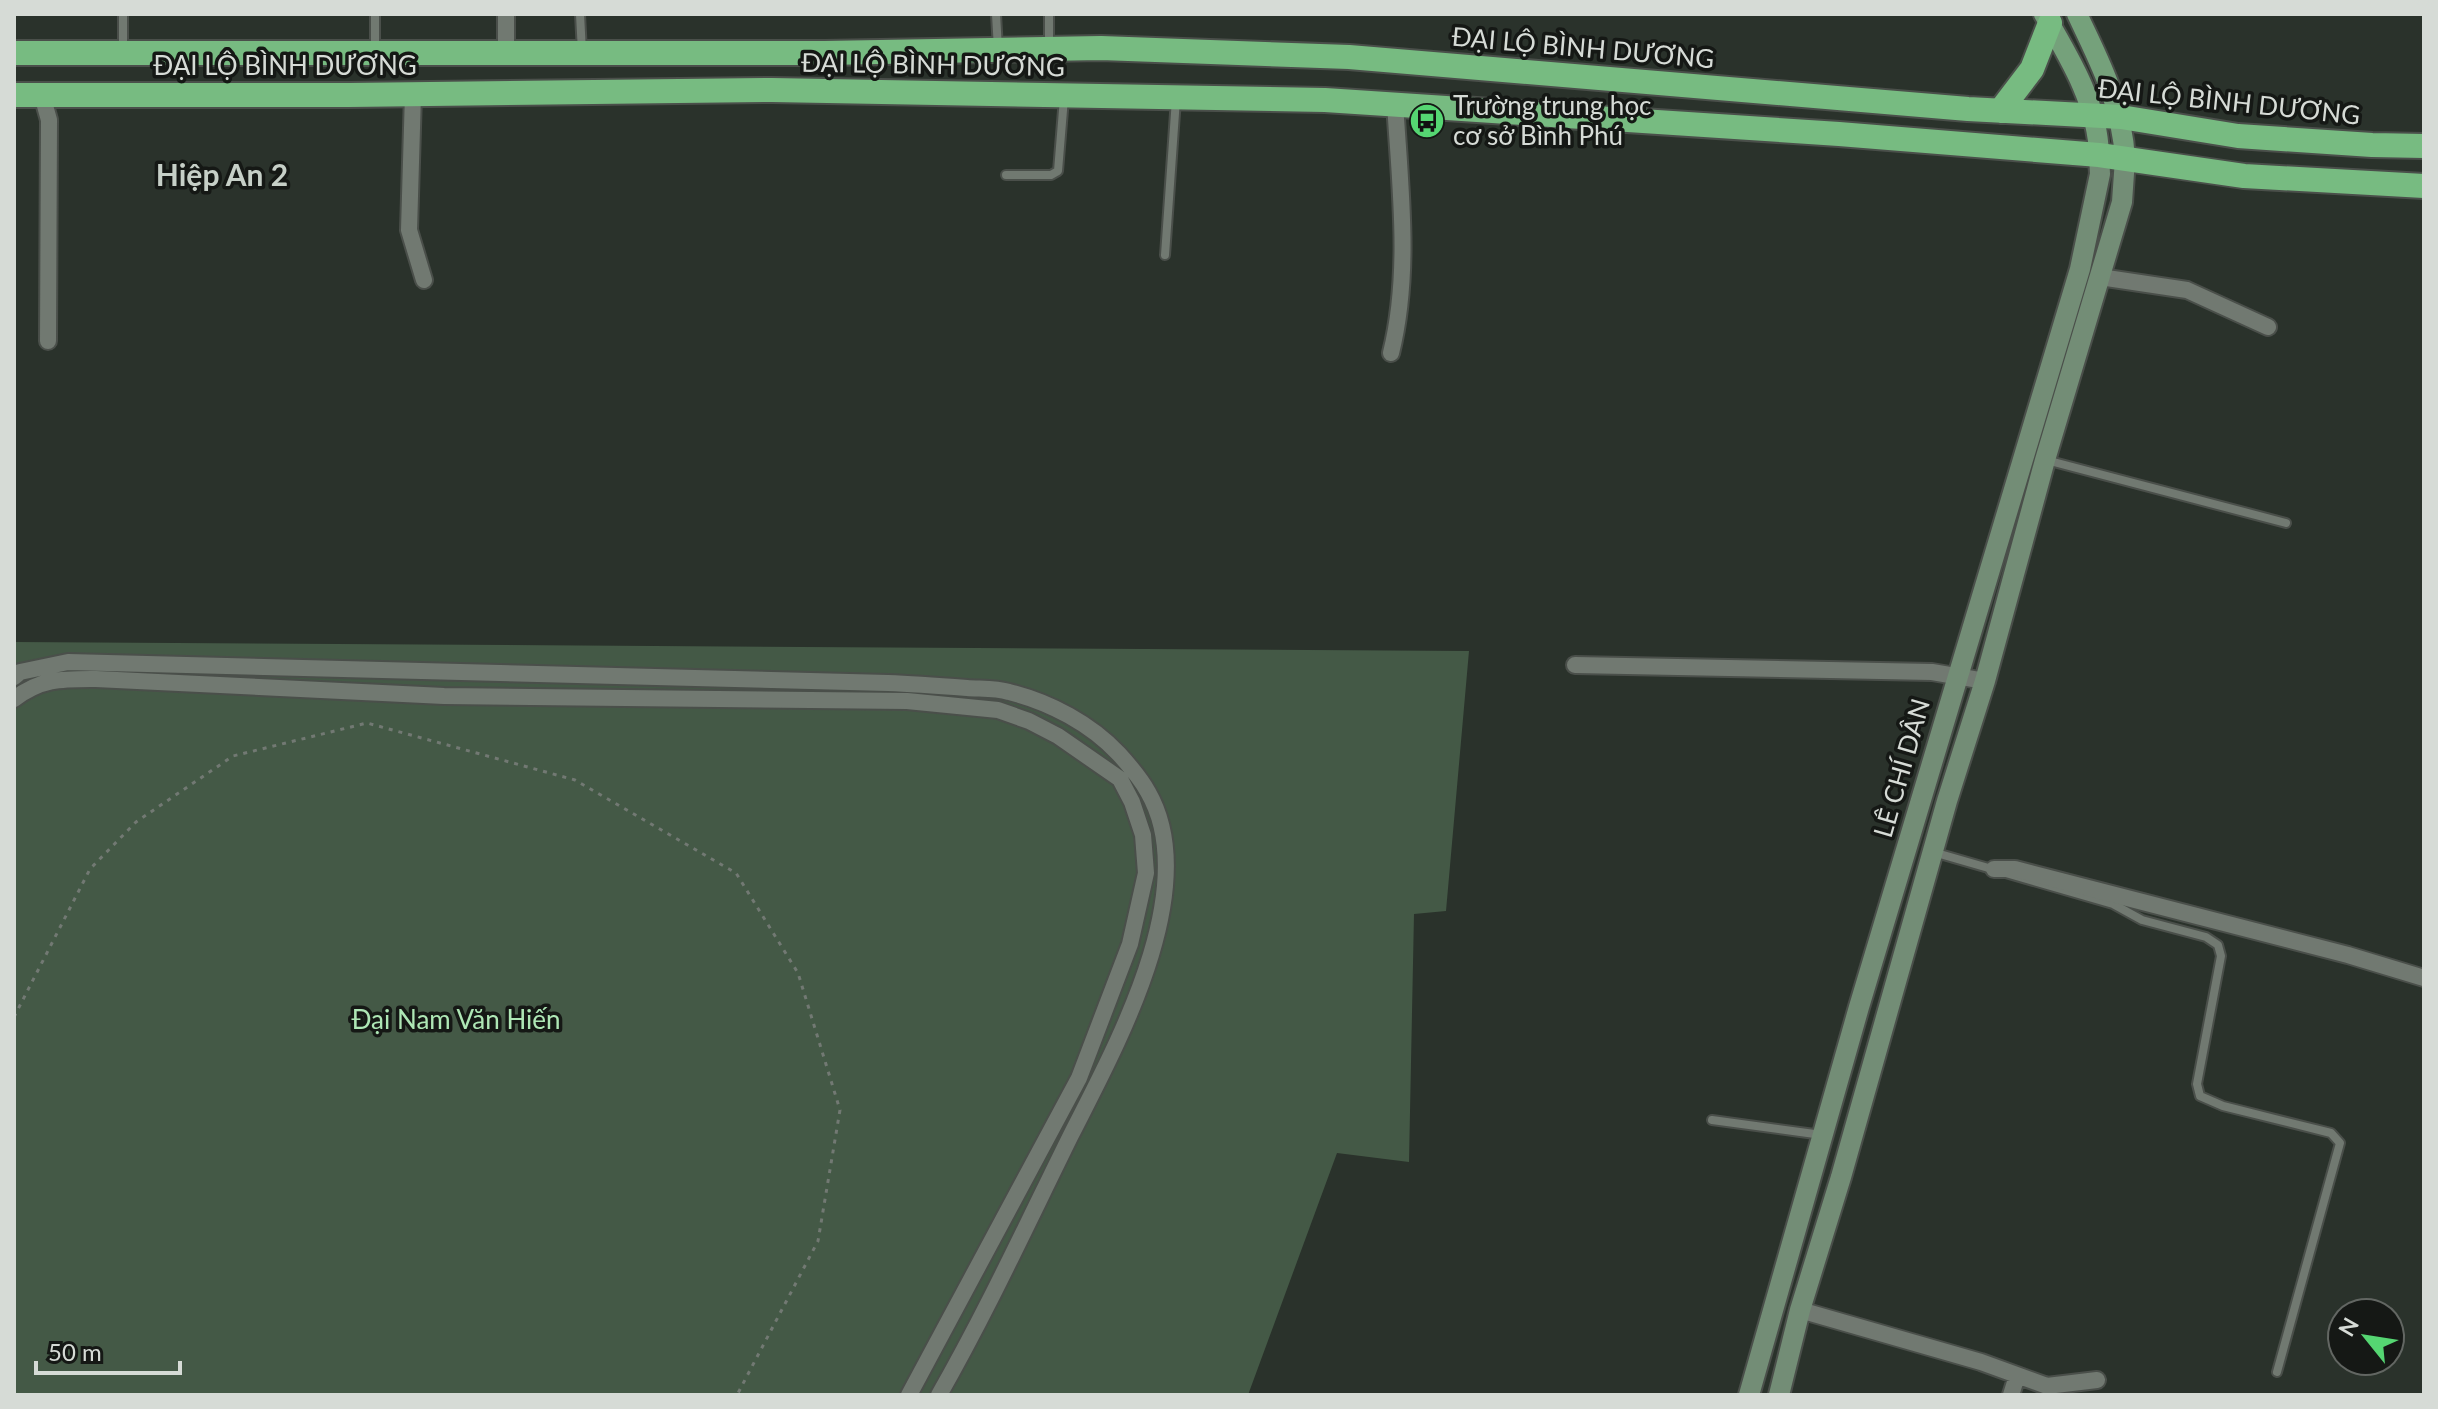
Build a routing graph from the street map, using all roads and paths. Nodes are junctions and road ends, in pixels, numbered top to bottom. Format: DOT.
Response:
graph roads {
  1 [pos="123,14"];
  2 [pos="375,14"];
  3 [pos="506,14"];
  4 [pos="580,14"];
  5 [pos="996,14"];
  6 [pos="1049,14"];
  7 [pos="2077,14"];
  8 [pos="2047,18"];
  9 [pos="1049,49"];
  10 [pos="998,50"];
  11 [pos="14,53"];
  12 [pos="123,53"];
  13 [pos="375,53"];
  14 [pos="506,53"];
  15 [pos="582,53"];
  16 [pos="1493,69"];
  17 [pos="413,94"];
  18 [pos="14,95"];
  19 [pos="42,95"];
  20 [pos="1065,96"];
  21 [pos="1177,98"];
  22 [pos="1395,103"];
  23 [pos="1491,110"];
  24 [pos="2000,111"];
  25 [pos="2093,116"];
  26 [pos="2121,117"];
  27 [pos="2424,146"];
  28 [pos="2099,155"];
  29 [pos="2125,159"];
  30 [pos="1006,175"];
  31 [pos="2424,186"];
  32 [pos="1165,255"];
  33 [pos="2100,277"];
  34 [pos="424,280"];
  35 [pos="2268,327"];
  36 [pos="48,341"];
  37 [pos="1391,353"];
  38 [pos="2045,460"];
  39 [pos="2286,523"];
  40 [pos="1575,665"];
  41 [pos="1957,675"];
  42 [pos="14,677"];
  43 [pos="1985,681"];
  44 [pos="14,699"];
  45 [pos="1932,852"];
  46 [pos="1994,869"];
  47 [pos="2424,978"];
  48 [pos="14,1017"];
  49 [pos="1712,1120"];
  50 [pos="1822,1135"];
  51 [pos="1800,1310"];
  52 [pos="2277,1372"];
  53 [pos="2017,1376"];
  54 [pos="2097,1380"];
  55 [pos="737,1395"];
  56 [pos="909,1395"];
  57 [pos="939,1395"];
  58 [pos="1749,1395"];
  59 [pos="1779,1395"];
  60 [pos="2011,1395"];
  1 -- 12 [label="lane"];
  2 -- 13 [label="lane"];
  3 -- 14 [label="street"];
  4 -- 15 [label="lane"];
  5 -- 10 [label="lane"];
  6 -- 9 [label="lane"];
  7 -- 26 [label="main road"];
  8 -- 24 [label="highway"];
  8 -- 25 [label="main road"];
  9 -- 10 [label="highway, ĐẠI LỘ BÌNH DƯƠNG"];
  9 -- 16 [label="highway, ĐẠI LỘ BÌNH DƯƠNG"];
  10 -- 15 [label="highway, ĐẠI LỘ BÌNH DƯƠNG"];
  11 -- 12 [label="highway, ĐẠI LỘ BÌNH DƯƠNG"];
  12 -- 13 [label="highway, ĐẠI LỘ BÌNH DƯƠNG"];
  13 -- 14 [label="highway, ĐẠI LỘ BÌNH DƯƠNG"];
  14 -- 15 [label="highway, ĐẠI LỘ BÌNH DƯƠNG"];
  16 -- 23 [label="highway"];
  16 -- 24 [label="highway, ĐẠI LỘ BÌNH DƯƠNG"];
  17 -- 19 [label="highway, ĐẠI LỘ BÌNH DƯƠNG"];
  17 -- 20 [label="highway, ĐẠI LỘ BÌNH DƯƠNG"];
  17 -- 34 [label="street"];
  18 -- 19 [label="highway, ĐẠI LỘ BÌNH DƯƠNG"];
  19 -- 36 [label="street"];
  20 -- 21 [label="highway, ĐẠI LỘ BÌNH DƯƠNG"];
  20 -- 30 [label="lane"];
  21 -- 22 [label="highway, ĐẠI LỘ BÌNH DƯƠNG"];
  21 -- 32 [label="lane"];
  22 -- 23 [label="highway, ĐẠI LỘ BÌNH DƯƠNG"];
  22 -- 37 [label="street"];
  23 -- 28 [label="highway, ĐẠI LỘ BÌNH DƯƠNG"];
  24 -- 25 [label="highway, ĐẠI LỘ BÌNH DƯƠNG"];
  25 -- 26 [label="highway, ĐẠI LỘ BÌNH DƯƠNG"];
  25 -- 28 [label="main road"];
  26 -- 27 [label="highway, ĐẠI LỘ BÌNH DƯƠNG"];
  26 -- 29 [label="main road"];
  28 -- 29 [label="highway, ĐẠI LỘ BÌNH DƯƠNG"];
  28 -- 41 [label="main road, LÊ CHÍ DÂN"];
  29 -- 31 [label="highway, ĐẠI LỘ BÌNH DƯƠNG"];
  29 -- 33 [label="main road, LÊ CHÍ DÂN"];
  33 -- 35 [label="street"];
  33 -- 38 [label="main road, LÊ CHÍ DÂN"];
  38 -- 39 [label="lane"];
  38 -- 43 [label="main road, LÊ CHÍ DÂN"];
  40 -- 41 [label="street"];
  41 -- 43 [label="street"];
  41 -- 50 [label="main road, LÊ CHÍ DÂN"];
  42 -- 57 [label="street"];
  43 -- 45 [label="main road, LÊ CHÍ DÂN"];
  44 -- 56 [label="street"];
  45 -- 46 [label="lane"];
  45 -- 51 [label="main road, LÊ CHÍ DÂN"];
  46 -- 47 [label="street"];
  46 -- 52 [label="lane"];
  48 -- 55 [label="path"];
  49 -- 50 [label="lane"];
  50 -- 58 [label="main road, LÊ CHÍ DÂN"];
  51 -- 53 [label="street"];
  51 -- 59 [label="main road, LÊ CHÍ DÂN"];
  53 -- 54 [label="street"];
  53 -- 60 [label="street"];
}
